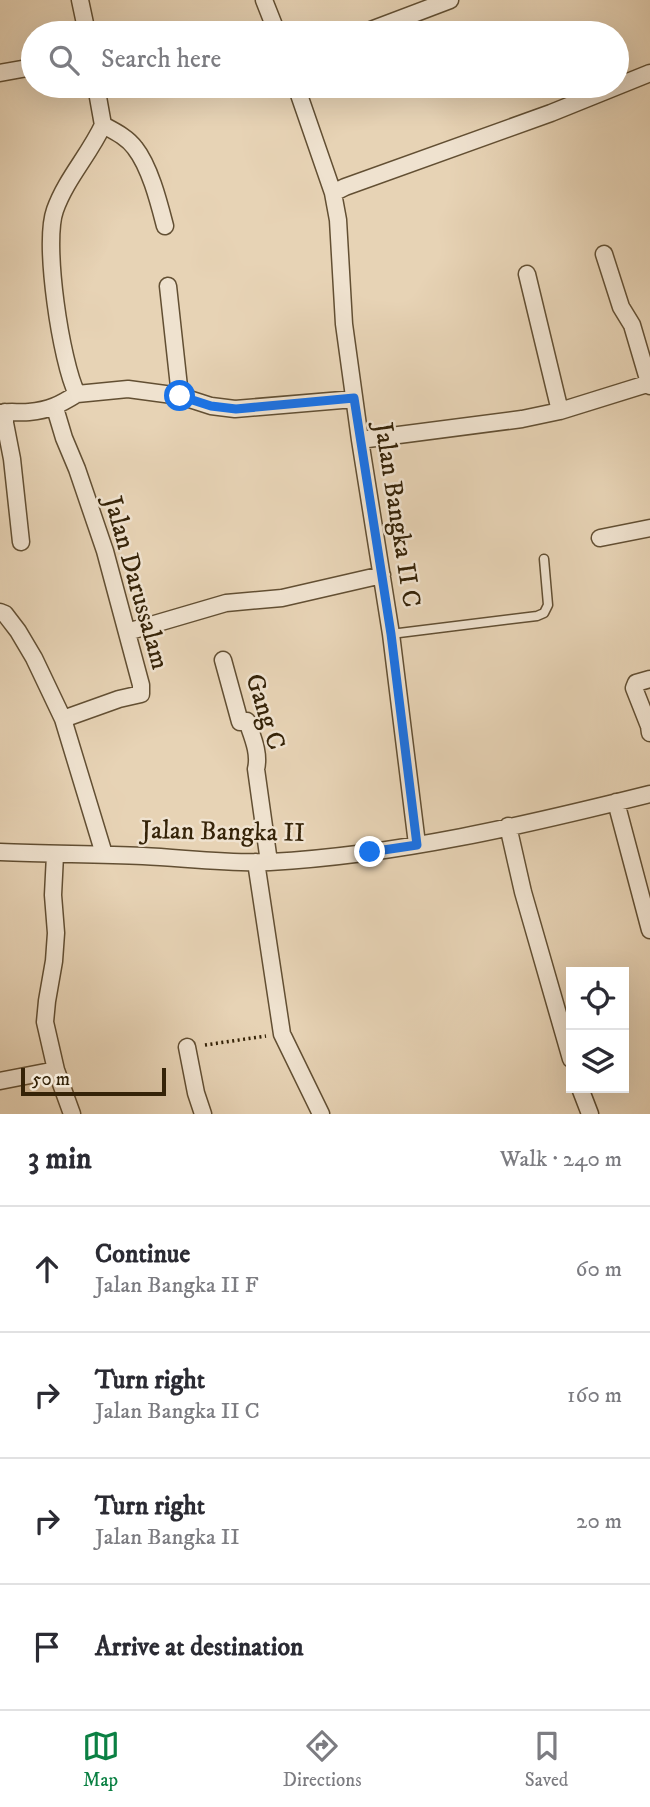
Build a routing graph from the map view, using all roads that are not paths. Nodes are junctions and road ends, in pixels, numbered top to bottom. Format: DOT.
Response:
graph roads {
  1 [pos="80,0"];
  2 [pos="264,0"];
  3 [pos="450,0"];
  4 [pos="84,21"];
  5 [pos="272,21"];
  6 [pos="395,21"];
  7 [pos="21,69"];
  8 [pos="0,73"];
  9 [pos="650,73"];
  10 [pos="629,81"];
  11 [pos="98,98"];
  12 [pos="300,98"];
  13 [pos="588,98"];
  14 [pos="103,125"];
  15 [pos="333,193"];
  16 [pos="165,226"];
  17 [pos="604,254"];
  18 [pos="527,274"];
  19 [pos="168,286"];
  20 [pos="650,384"];
  21 [pos="77,394"];
  22 [pos="180,396"];
  23 [pos="354,398"];
  24 [pos="55,408"];
  25 [pos="560,411"];
  26 [pos="3,413"];
  27 [pos="360,440"];
  28 [pos="650,528"];
  29 [pos="600,538"];
  30 [pos="21,542"];
  31 [pos="544,559"];
  32 [pos="382,575"];
  33 [pos="0,612"];
  34 [pos="127,632"];
  35 [pos="391,634"];
  36 [pos="223,660"];
  37 [pos="650,679"];
  38 [pos="63,719"];
  39 [pos="650,733"];
  40 [pos="650,793"];
  41 [pos="617,802"];
  42 [pos="508,826"];
  43 [pos="417,845"];
  44 [pos="0,852"];
  45 [pos="104,854"];
  46 [pos="55,855"];
  47 [pos="262,862"];
  48 [pos="650,930"];
  49 [pos="566,1042"];
  50 [pos="187,1047"];
  51 [pos="56,1070"];
  52 [pos="0,1080"];
  53 [pos="582,1093"];
  54 [pos="72,1114"];
  55 [pos="203,1114"];
  56 [pos="321,1114"];
  57 [pos="590,1114"];
  1 -- 4 [label="street"];
  2 -- 5 [label="street"];
  3 -- 6 [label="street"];
  7 -- 8 [label="street"];
  9 -- 10 [label="street"];
  11 -- 14 [label="street"];
  12 -- 15 [label="street, Jalan Bangka II C"];
  13 -- 15 [label="street"];
  14 -- 16 [label="street"];
  14 -- 21 [label="street"];
  15 -- 23 [label="street, Jalan Bangka II C"];
  17 -- 20 [label="street"];
  18 -- 25 [label="street"];
  19 -- 22 [label="street"];
  20 -- 25 [label="street"];
  21 -- 22 [label="street"];
  21 -- 24 [label="street"];
  22 -- 23 [label="street"];
  23 -- 27 [label="street, Jalan Bangka II C"];
  24 -- 26 [label="street"];
  24 -- 34 [label="street, Jalan Darussalam"];
  25 -- 27 [label="street"];
  26 -- 30 [label="street"];
  27 -- 32 [label="street, Jalan Bangka II C"];
  28 -- 29 [label="street"];
  31 -- 35 [label="lane"];
  32 -- 34 [label="street"];
  32 -- 35 [label="street, Jalan Bangka II C"];
  33 -- 38 [label="street"];
  34 -- 38 [label="street, Jalan Darussalam"];
  35 -- 43 [label="street, Jalan Bangka II C"];
  36 -- 47 [label="street, Gang C"];
  37 -- 39 [label="street"];
  38 -- 45 [label="street"];
  40 -- 41 [label="street, Jalan Bangka II"];
  41 -- 42 [label="street, Jalan Bangka II"];
  41 -- 48 [label="street"];
  42 -- 43 [label="street, Jalan Bangka II"];
  42 -- 49 [label="street"];
  43 -- 47 [label="street, Jalan Bangka II"];
  44 -- 46 [label="street, Jalan Bangka II"];
  45 -- 46 [label="street, Jalan Bangka II"];
  45 -- 47 [label="street, Jalan Bangka II"];
  46 -- 51 [label="street"];
  47 -- 56 [label="street"];
  50 -- 55 [label="street"];
  51 -- 52 [label="street"];
  51 -- 54 [label="street"];
  53 -- 57 [label="street"];
}
